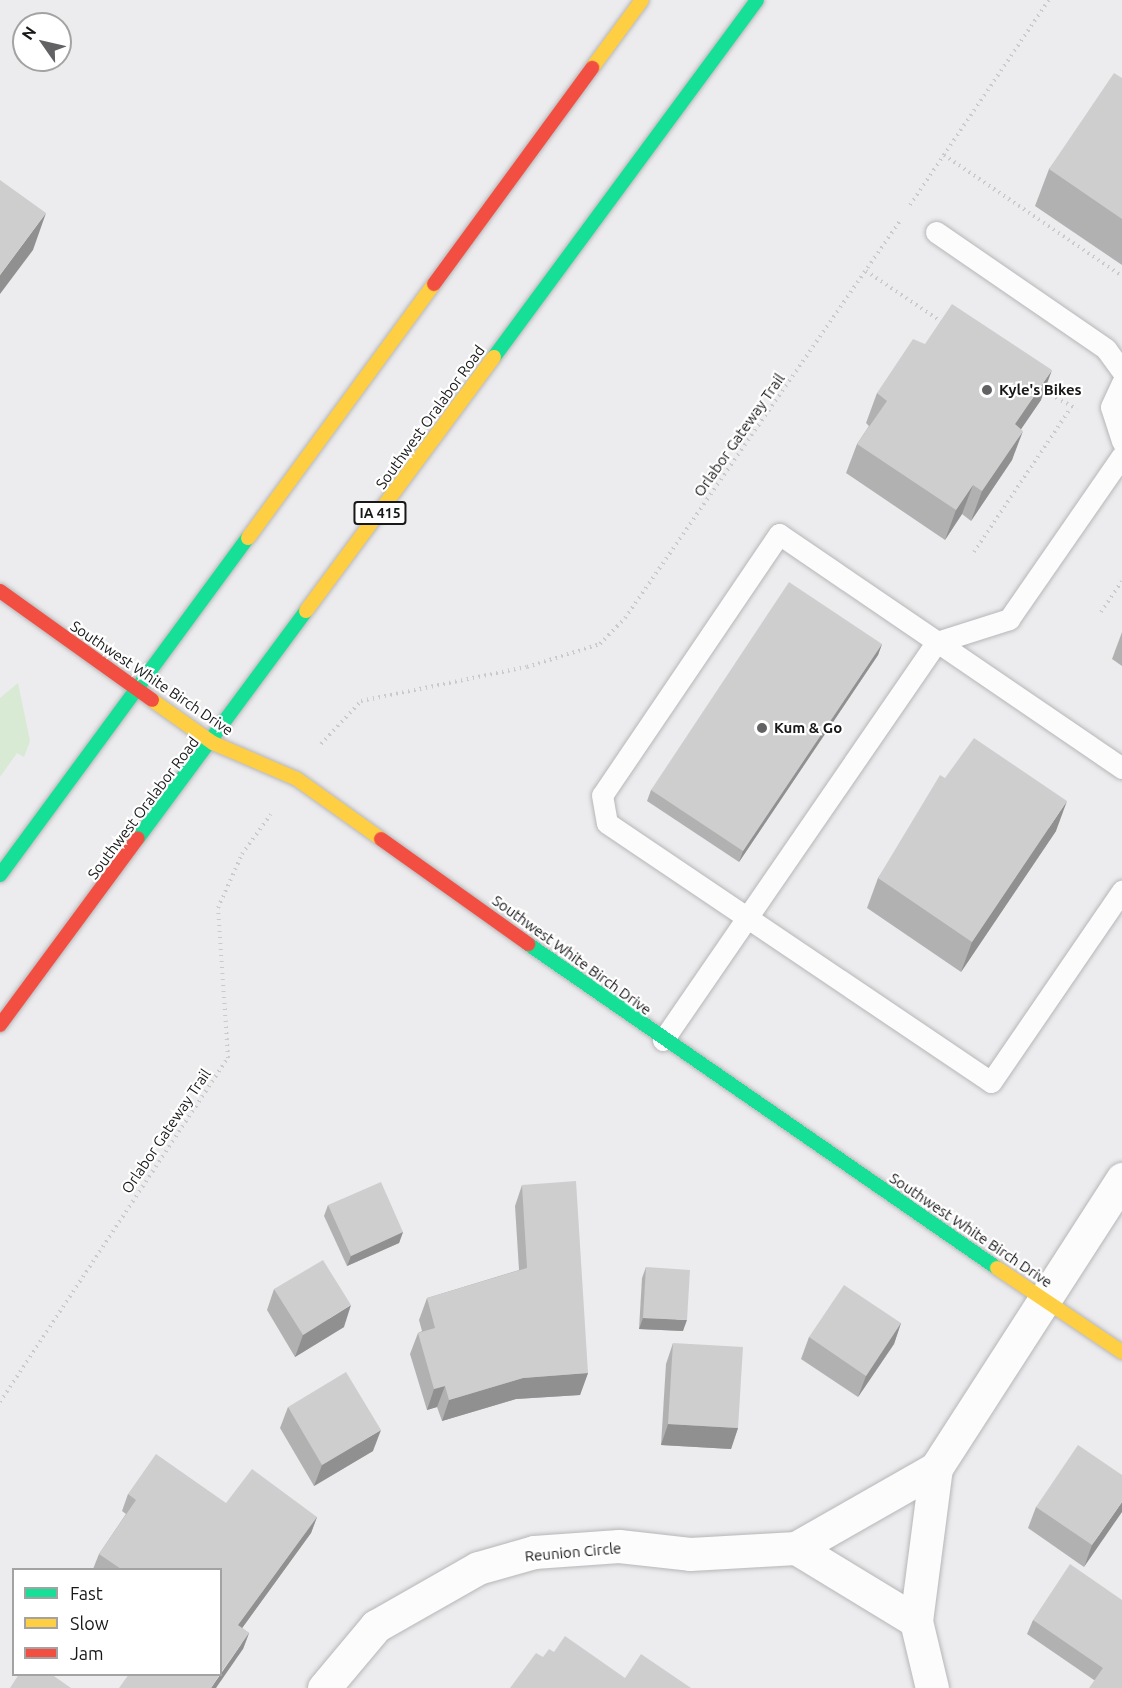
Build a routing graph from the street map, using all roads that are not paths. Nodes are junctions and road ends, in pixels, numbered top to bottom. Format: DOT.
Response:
graph roads {
  1 [pos="642,0"];
  2 [pos="757,0"];
  3 [pos="936,232"];
  4 [pos="1122,371"];
  5 [pos="1122,383"];
  6 [pos="1122,441"];
  7 [pos="1122,456"];
  8 [pos="0,591"];
  9 [pos="937,642"];
  10 [pos="137,690"];
  11 [pos="213,743"];
  12 [pos="1122,768"];
  13 [pos="0,875"];
  14 [pos="1122,891"];
  15 [pos="747,919"];
  16 [pos="0,1026"];
  17 [pos="663,1040"];
  18 [pos="1122,1179"];
  19 [pos="1045,1300"];
  20 [pos="1122,1352"];
  21 [pos="936,1468"];
  22 [pos="796,1548"];
  23 [pos="916,1621"];
  24 [pos="324,1688"];
  25 [pos="932,1688"];
  1 -- 10 [label="main road"];
  2 -- 11 [label="main road, Southwest Oralabor Road / IA 415"];
  3 -- 4 [label="lane"];
  5 -- 6 [label="lane"];
  7 -- 9 [label="lane"];
  8 -- 10 [label="main road, Southwest White Birch Drive"];
  9 -- 12 [label="lane"];
  9 -- 15 [label="lane"];
  9 -- 15 [label="lane"];
  10 -- 11 [label="main road, Southwest White Birch Drive"];
  10 -- 13 [label="main road"];
  11 -- 16 [label="main road, Southwest Oralabor Road / IA 415"];
  11 -- 17 [label="main road, Southwest White Birch Drive"];
  14 -- 15 [label="lane"];
  15 -- 17 [label="lane"];
  17 -- 19 [label="main road, Southwest White Birch Drive"];
  18 -- 19 [label="street"];
  19 -- 20 [label="main road, Southwest White Birch Drive"];
  19 -- 21 [label="street"];
  21 -- 22 [label="street"];
  21 -- 23 [label="street"];
  22 -- 23 [label="street"];
  22 -- 24 [label="street, Reunion Circle"];
  23 -- 25 [label="street"];
}
